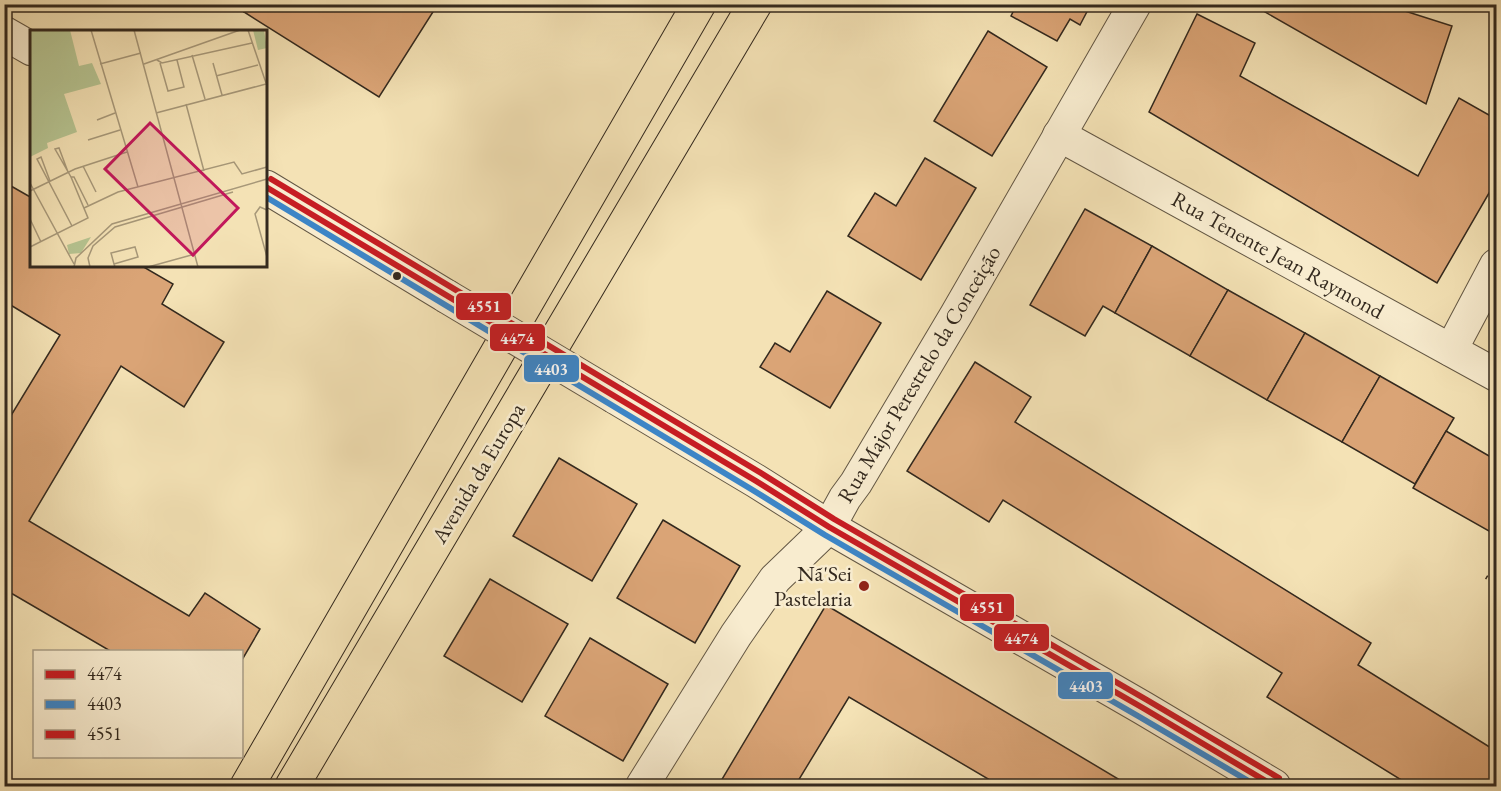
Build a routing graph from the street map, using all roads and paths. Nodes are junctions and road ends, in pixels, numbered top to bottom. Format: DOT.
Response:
graph roads {
  1 [pos="699,4"];
  2 [pos="755,4"];
  3 [pos="1135,4"];
  4 [pos="4,33"];
  5 [pos="30,48"];
  6 [pos="1059,135"];
  7 [pos="267,188"];
  8 [pos="1497,265"];
  9 [pos="1451,350"];
  10 [pos="1497,375"];
  11 [pos="829,527"];
  12 [pos="1486,577"];
  13 [pos="1497,583"];
  14 [pos="247,786"];
  15 [pos="292,786"];
  16 [pos="642,786"];
  17 [pos="1274,786"];
  1 -- 14 [label="main road, Avenida da Europa"];
  2 -- 15 [label="main road, Avenida da Europa"];
  3 -- 6 [label="street, Rua Major Perestrelo da Conceição"];
  4 -- 5 [label="street"];
  6 -- 9 [label="street, Rua Tenente Jean Raymond"];
  6 -- 11 [label="street, Rua Major Perestrelo da Conceição"];
  7 -- 11 [label="street, bridge"];
  8 -- 9 [label="street"];
  9 -- 10 [label="street, Rua Tenente Jean Raymond"];
  11 -- 16 [label="street, Rua Major Perestrelo da Conceição"];
  11 -- 17 [label="street"];
  12 -- 13 [label="path"];
}
